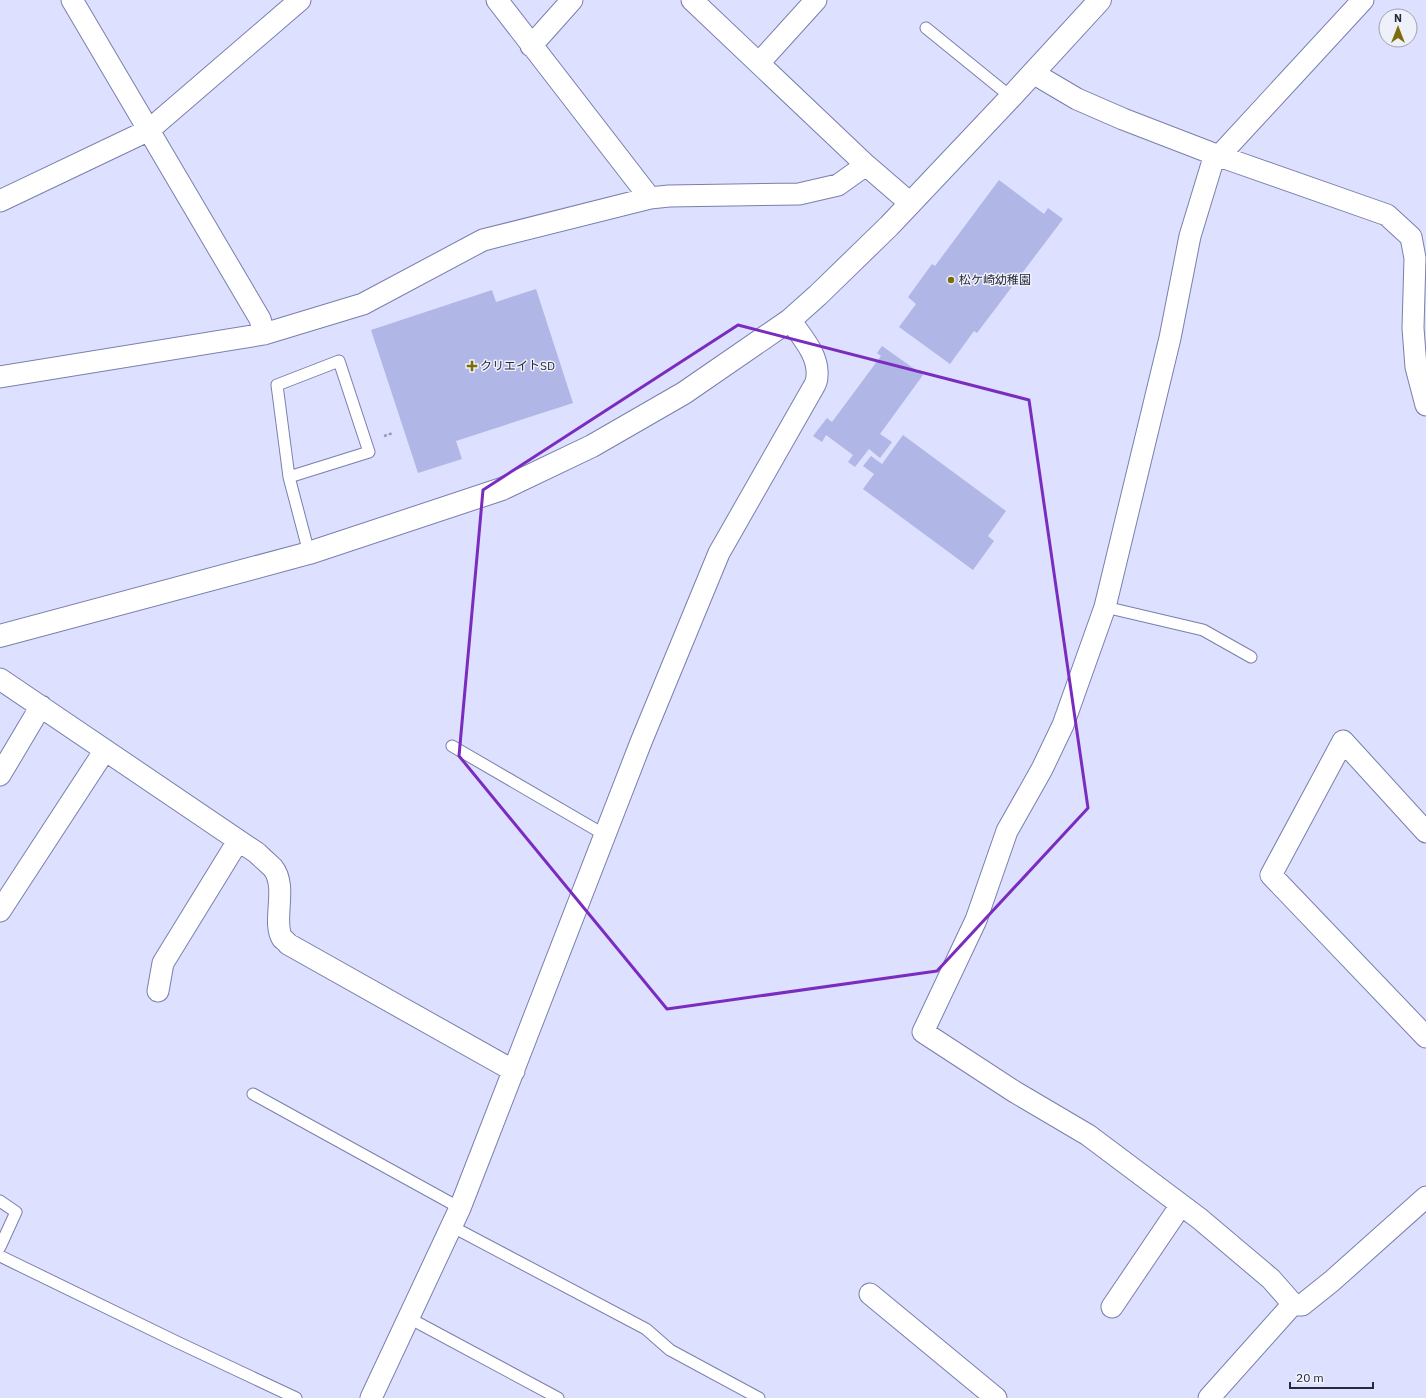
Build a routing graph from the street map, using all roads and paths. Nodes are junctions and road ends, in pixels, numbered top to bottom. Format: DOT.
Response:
graph roads {
  1 [pos="72,0"];
  2 [pos="300,0"];
  3 [pos="497,0"];
  4 [pos="572,0"];
  5 [pos="692,0"];
  6 [pos="816,0"];
  7 [pos="1363,0"];
  8 [pos="1096,2"];
  9 [pos="926,28"];
  10 [pos="531,46"];
  11 [pos="759,63"];
  12 [pos="1033,73"];
  13 [pos="1011,97"];
  14 [pos="149,130"];
  15 [pos="1217,155"];
  16 [pos="866,165"];
  17 [pos="650,198"];
  18 [pos="0,201"];
  19 [pos="910,203"];
  20 [pos="790,320"];
  21 [pos="264,334"];
  22 [pos="0,377"];
  23 [pos="1426,405"];
  24 [pos="289,477"];
  25 [pos="309,553"];
  26 [pos="1105,607"];
  27 [pos="0,636"];
  28 [pos="1251,657"];
  29 [pos="0,679"];
  30 [pos="41,706"];
  31 [pos="452,746"];
  32 [pos="105,750"];
  33 [pos="0,775"];
  34 [pos="1426,832"];
  35 [pos="605,836"];
  36 [pos="238,841"];
  37 [pos="0,911"];
  38 [pos="158,990"];
  39 [pos="1426,1037"];
  40 [pos="514,1071"];
  41 [pos="253,1094"];
  42 [pos="1426,1197"];
  43 [pos="0,1201"];
  44 [pos="1181,1205"];
  45 [pos="456,1217"];
  46 [pos="0,1247"];
  47 [pos="0,1256"];
  48 [pos="870,1294"];
  49 [pos="1293,1304"];
  50 [pos="1112,1308"];
  51 [pos="409,1318"];
  52 [pos="296,1398"];
  53 [pos="371,1398"];
  54 [pos="558,1398"];
  55 [pos="759,1398"];
  56 [pos="996,1398"];
  57 [pos="1209,1398"];
  1 -- 14 [label="street"];
  2 -- 14 [label="street"];
  3 -- 10 [label="street"];
  4 -- 10 [label="street"];
  5 -- 11 [label="street"];
  6 -- 11 [label="street"];
  7 -- 15 [label="street"];
  8 -- 12 [label="street"];
  9 -- 13 [label="lane"];
  10 -- 17 [label="street"];
  11 -- 16 [label="street"];
  12 -- 13 [label="street"];
  12 -- 15 [label="street"];
  13 -- 19 [label="street"];
  14 -- 18 [label="street"];
  14 -- 21 [label="street"];
  15 -- 23 [label="street"];
  15 -- 26 [label="street"];
  16 -- 17 [label="street"];
  16 -- 19 [label="street"];
  17 -- 21 [label="street"];
  19 -- 20 [label="street"];
  20 -- 25 [label="street"];
  20 -- 35 [label="street"];
  21 -- 22 [label="street"];
  24 -- 24 [label="lane"];
  24 -- 25 [label="lane"];
  25 -- 27 [label="street"];
  26 -- 28 [label="lane"];
  26 -- 44 [label="street"];
  29 -- 30 [label="street"];
  30 -- 32 [label="street"];
  30 -- 33 [label="street"];
  31 -- 35 [label="lane"];
  32 -- 36 [label="street"];
  32 -- 37 [label="street"];
  34 -- 39 [label="street"];
  35 -- 40 [label="street"];
  36 -- 38 [label="street"];
  36 -- 40 [label="street"];
  40 -- 45 [label="street"];
  41 -- 45 [label="lane"];
  42 -- 49 [label="street"];
  43 -- 46 [label="lane"];
  44 -- 49 [label="street"];
  44 -- 50 [label="street"];
  45 -- 51 [label="street"];
  45 -- 55 [label="lane"];
  47 -- 52 [label="lane"];
  48 -- 56 [label="street"];
  49 -- 57 [label="street"];
  51 -- 53 [label="street"];
  51 -- 54 [label="lane"];
}
